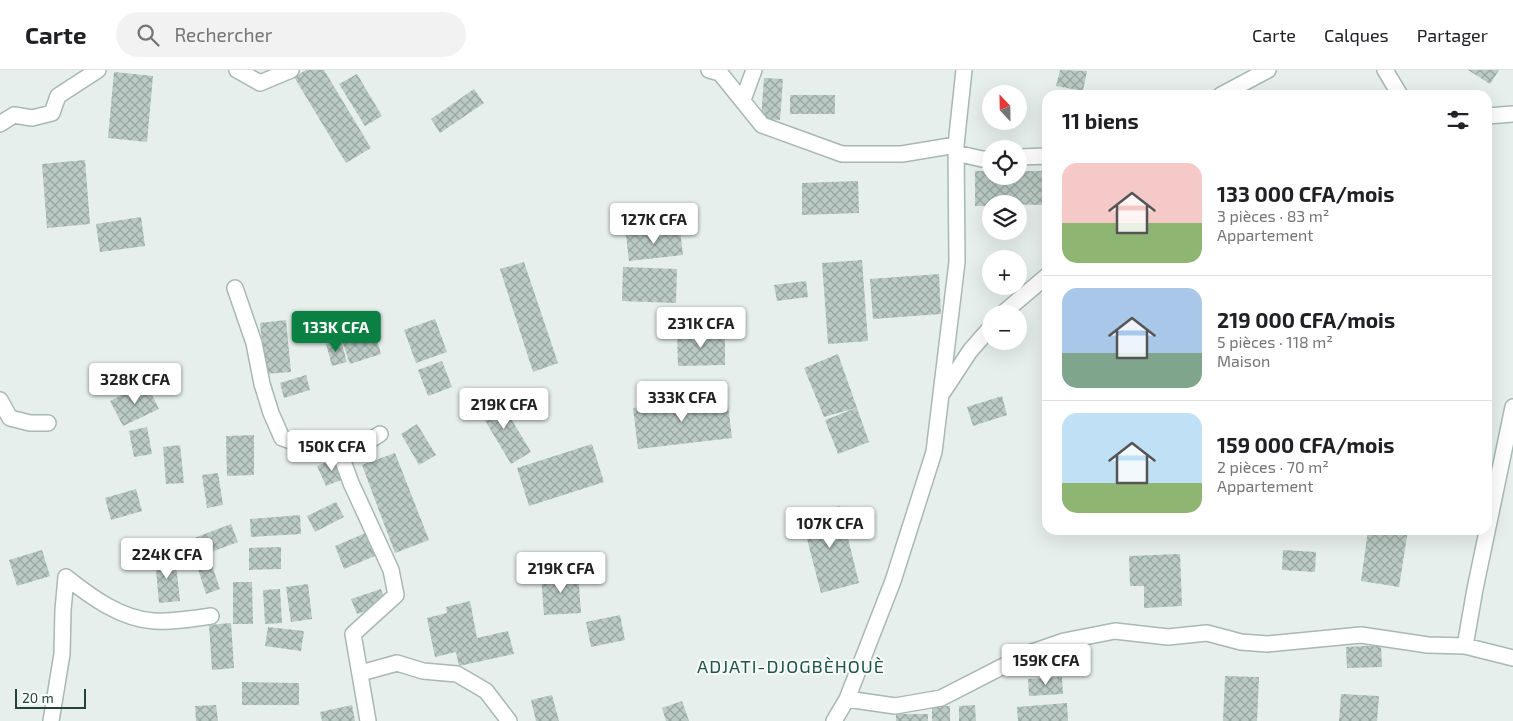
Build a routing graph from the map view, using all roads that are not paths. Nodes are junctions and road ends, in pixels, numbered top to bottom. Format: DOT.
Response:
graph roads {
  1 [pos="98,70"];
  2 [pos="237,70"];
  3 [pos="291,70"];
  4 [pos="709,70"];
  5 [pos="754,70"];
  6 [pos="964,70"];
  7 [pos="1268,70"];
  8 [pos="1385,70"];
  9 [pos="1230,90"];
  10 [pos="1397,90"];
  11 [pos="743,100"];
  12 [pos="1513,114"];
  13 [pos="1492,116"];
  14 [pos="0,124"];
  15 [pos="956,149"];
  16 [pos="1042,156"];
  17 [pos="1027,157"];
  18 [pos="982,159"];
  19 [pos="1042,281"];
  20 [pos="235,288"];
  21 [pos="1013,305"];
  22 [pos="982,337"];
  23 [pos="941,395"];
  24 [pos="0,400"];
  25 [pos="1513,407"];
  26 [pos="48,423"];
  27 [pos="380,434"];
  28 [pos="339,450"];
  29 [pos="1492,508"];
  30 [pos="1486,535"];
  31 [pos="211,616"];
  32 [pos="1465,646"];
  33 [pos="1513,658"];
  34 [pos="361,673"];
  35 [pos="847,699"];
  36 [pos="51,721"];
  37 [pos="368,721"];
  38 [pos="509,721"];
  39 [pos="834,721"];
  1 -- 14 [label="street"];
  2 -- 3 [label="street"];
  4 -- 11 [label="street"];
  5 -- 11 [label="street"];
  6 -- 15 [label="street"];
  7 -- 9 [label="street"];
  8 -- 10 [label="street"];
  11 -- 15 [label="street"];
  12 -- 13 [label="street"];
  15 -- 18 [label="street"];
  15 -- 23 [label="street"];
  16 -- 17 [label="street"];
  19 -- 21 [label="street"];
  20 -- 28 [label="street"];
  22 -- 23 [label="street"];
  23 -- 35 [label="street"];
  24 -- 26 [label="street"];
  25 -- 29 [label="street"];
  27 -- 28 [label="street"];
  28 -- 34 [label="street"];
  30 -- 32 [label="street"];
  31 -- 36 [label="street"];
  32 -- 33 [label="street"];
  32 -- 35 [label="street"];
  34 -- 37 [label="street"];
  34 -- 38 [label="street"];
  35 -- 39 [label="street"];
}
